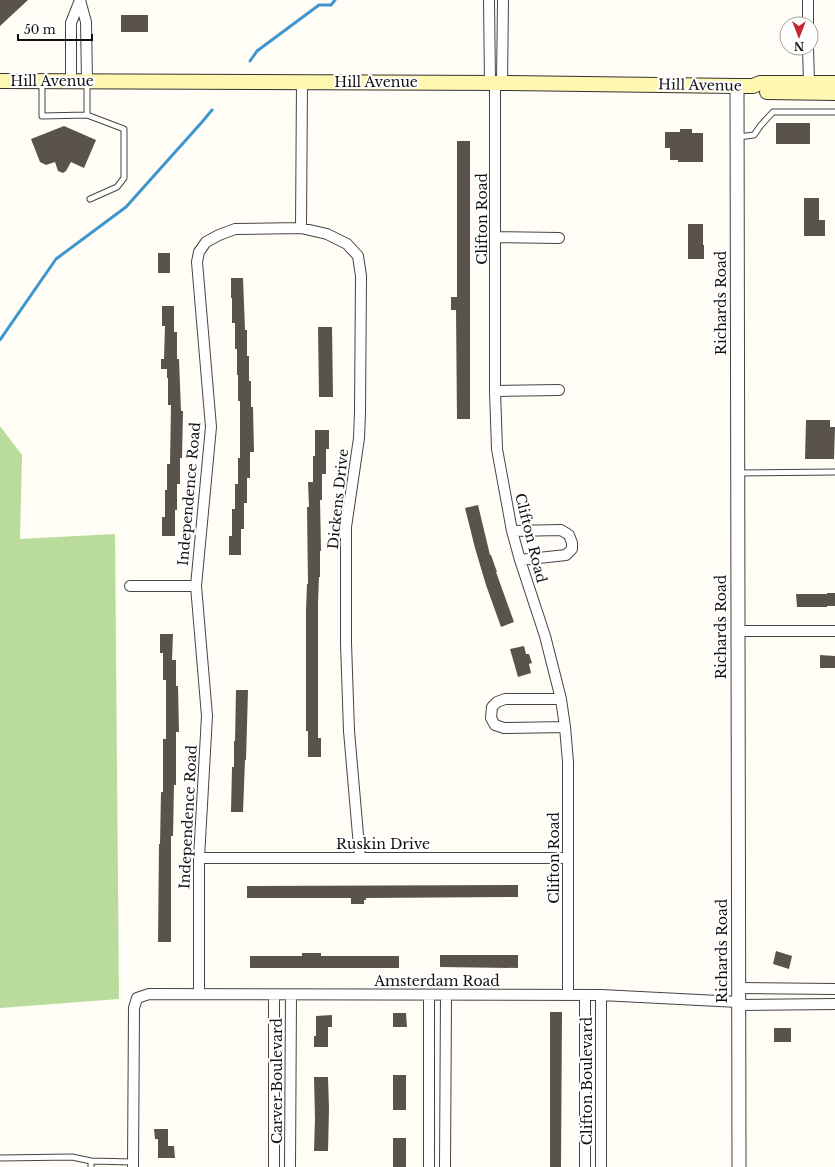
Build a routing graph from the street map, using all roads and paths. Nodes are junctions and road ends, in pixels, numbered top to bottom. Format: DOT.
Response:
graph roads {
  1 [pos="80,0"];
  2 [pos="490,0"];
  3 [pos="503,0"];
  4 [pos="808,0"];
  5 [pos="808,16"];
  6 [pos="808,56"];
  7 [pos="0,81"];
  8 [pos="42,81"];
  9 [pos="71,81"];
  10 [pos="88,81"];
  11 [pos="302,82"];
  12 [pos="809,82"];
  13 [pos="496,83"];
  14 [pos="835,83"];
  15 [pos="737,86"];
  16 [pos="752,86"];
  17 [pos="835,92"];
  18 [pos="835,112"];
  19 [pos="87,115"];
  20 [pos="737,137"];
  21 [pos="90,200"];
  22 [pos="301,228"];
  23 [pos="496,236"];
  24 [pos="559,238"];
  25 [pos="559,390"];
  26 [pos="495,391"];
  27 [pos="835,472"];
  28 [pos="737,473"];
  29 [pos="512,531"];
  30 [pos="520,560"];
  31 [pos="130,586"];
  32 [pos="196,586"];
  33 [pos="737,631"];
  34 [pos="835,631"];
  35 [pos="561,699"];
  36 [pos="565,727"];
  37 [pos="199,858"];
  38 [pos="360,858"];
  39 [pos="568,858"];
  40 [pos="738,988"];
  41 [pos="835,989"];
  42 [pos="199,993"];
  43 [pos="274,994"];
  44 [pos="291,994"];
  45 [pos="429,994"];
  46 [pos="446,995"];
  47 [pos="568,995"];
  48 [pos="585,995"];
  49 [pos="601,995"];
  50 [pos="738,1004"];
  51 [pos="835,1004"];
  52 [pos="0,1158"];
  53 [pos="91,1164"];
  54 [pos="133,1165"];
  55 [pos="274,1167"];
  56 [pos="290,1167"];
  57 [pos="429,1167"];
  58 [pos="445,1167"];
  59 [pos="585,1167"];
  60 [pos="601,1167"];
  61 [pos="738,1167"];
  1 -- 9 [label="street"];
  1 -- 10 [label="street"];
  2 -- 13 [label="street"];
  3 -- 13 [label="street"];
  4 -- 5 [label="street"];
  6 -- 12 [label="street"];
  7 -- 8 [label="main road, Hill Avenue"];
  8 -- 9 [label="main road, Hill Avenue"];
  8 -- 19 [label="lane"];
  9 -- 10 [label="main road, Hill Avenue"];
  10 -- 11 [label="main road, Hill Avenue"];
  10 -- 19 [label="lane"];
  11 -- 13 [label="main road, Hill Avenue"];
  11 -- 22 [label="street"];
  12 -- 14 [label="main road, Hill Avenue"];
  12 -- 16 [label="main road, Hill Avenue"];
  13 -- 15 [label="main road, Hill Avenue"];
  13 -- 23 [label="street, Clifton Road"];
  15 -- 16 [label="main road, Hill Avenue"];
  15 -- 20 [label="street, Richards Road"];
  16 -- 17 [label="main road, Hill Avenue"];
  18 -- 20 [label="lane"];
  19 -- 21 [label="lane"];
  20 -- 28 [label="street, Richards Road"];
  22 -- 32 [label="street, Independence Road"];
  22 -- 38 [label="street, Dickens Drive"];
  23 -- 24 [label="street"];
  23 -- 26 [label="street, Clifton Road"];
  25 -- 26 [label="street"];
  26 -- 29 [label="street, Clifton Road"];
  27 -- 28 [label="lane"];
  28 -- 33 [label="street, Richards Road"];
  29 -- 30 [label="street, Clifton Road"];
  29 -- 30 [label="street"];
  30 -- 35 [label="street, Clifton Road"];
  31 -- 32 [label="street"];
  32 -- 37 [label="street, Independence Road"];
  33 -- 34 [label="street"];
  33 -- 40 [label="street, Richards Road"];
  35 -- 36 [label="street, Clifton Road"];
  35 -- 36 [label="street"];
  36 -- 39 [label="street, Clifton Road"];
  37 -- 38 [label="street, Ruskin Drive"];
  37 -- 42 [label="street, Independence Road"];
  38 -- 39 [label="street, Ruskin Drive"];
  39 -- 47 [label="street, Clifton Road"];
  40 -- 41 [label="street"];
  40 -- 50 [label="street, Richards Road"];
  42 -- 43 [label="street, Amsterdam Road"];
  42 -- 54 [label="street, Amsterdam Road"];
  43 -- 44 [label="street, Amsterdam Road"];
  43 -- 55 [label="street, Carver Boulevard"];
  44 -- 45 [label="street, Amsterdam Road"];
  44 -- 56 [label="street, Carver Boulevard"];
  45 -- 46 [label="street, Amsterdam Road"];
  45 -- 57 [label="street"];
  46 -- 47 [label="street, Amsterdam Road"];
  46 -- 58 [label="street"];
  47 -- 48 [label="street, Amsterdam Road"];
  48 -- 49 [label="street, Amsterdam Road"];
  48 -- 59 [label="street, Clifton Boulevard"];
  49 -- 50 [label="street, Amsterdam Road"];
  49 -- 60 [label="street, Clifton Boulevard"];
  50 -- 51 [label="street, Amsterdam Road"];
  50 -- 61 [label="street, Richards Road"];
  52 -- 53 [label="lane"];
  53 -- 54 [label="lane"];
}
